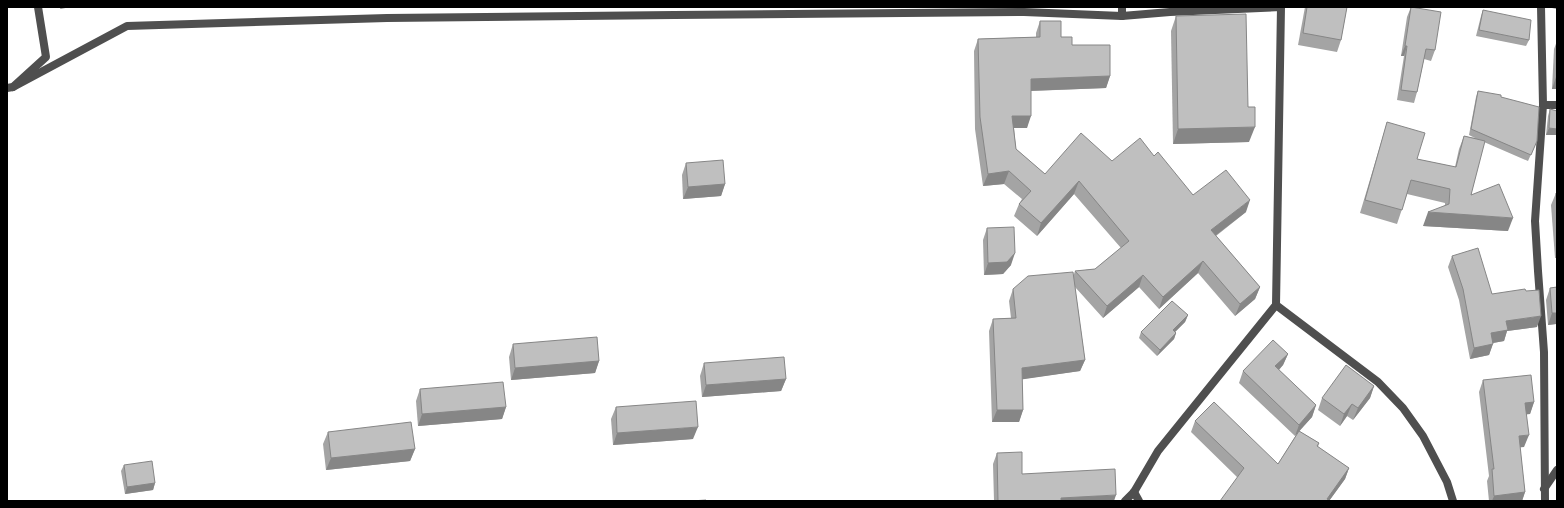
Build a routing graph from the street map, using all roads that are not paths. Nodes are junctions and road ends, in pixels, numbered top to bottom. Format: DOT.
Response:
graph roads {
  1 [pos="38,7"];
  2 [pos="1122,7"];
  3 [pos="1281,7"];
  4 [pos="1541,7"];
  5 [pos="752,11"];
  6 [pos="1122,16"];
  7 [pos="10,88"];
  8 [pos="1543,105"];
  9 [pos="1557,105"];
  10 [pos="1276,305"];
  11 [pos="1557,470"];
  12 [pos="1544,489"];
  13 [pos="1134,492"];
  14 [pos="1125,501"];
  15 [pos="1139,501"];
  16 [pos="1453,501"];
  17 [pos="1539,501"];
  18 [pos="1545,501"];
  1 -- 7 [label="street"];
  2 -- 6 [label="street"];
  3 -- 6 [label="street"];
  3 -- 10 [label="street"];
  4 -- 8 [label="street"];
  5 -- 6 [label="street"];
  5 -- 7 [label="street"];
  8 -- 9 [label="street"];
  8 -- 12 [label="street"];
  10 -- 13 [label="street"];
  10 -- 16 [label="street"];
  11 -- 12 [label="street"];
  12 -- 17 [label="street"];
  12 -- 18 [label="street"];
  13 -- 14 [label="street"];
  13 -- 15 [label="street"];
}
